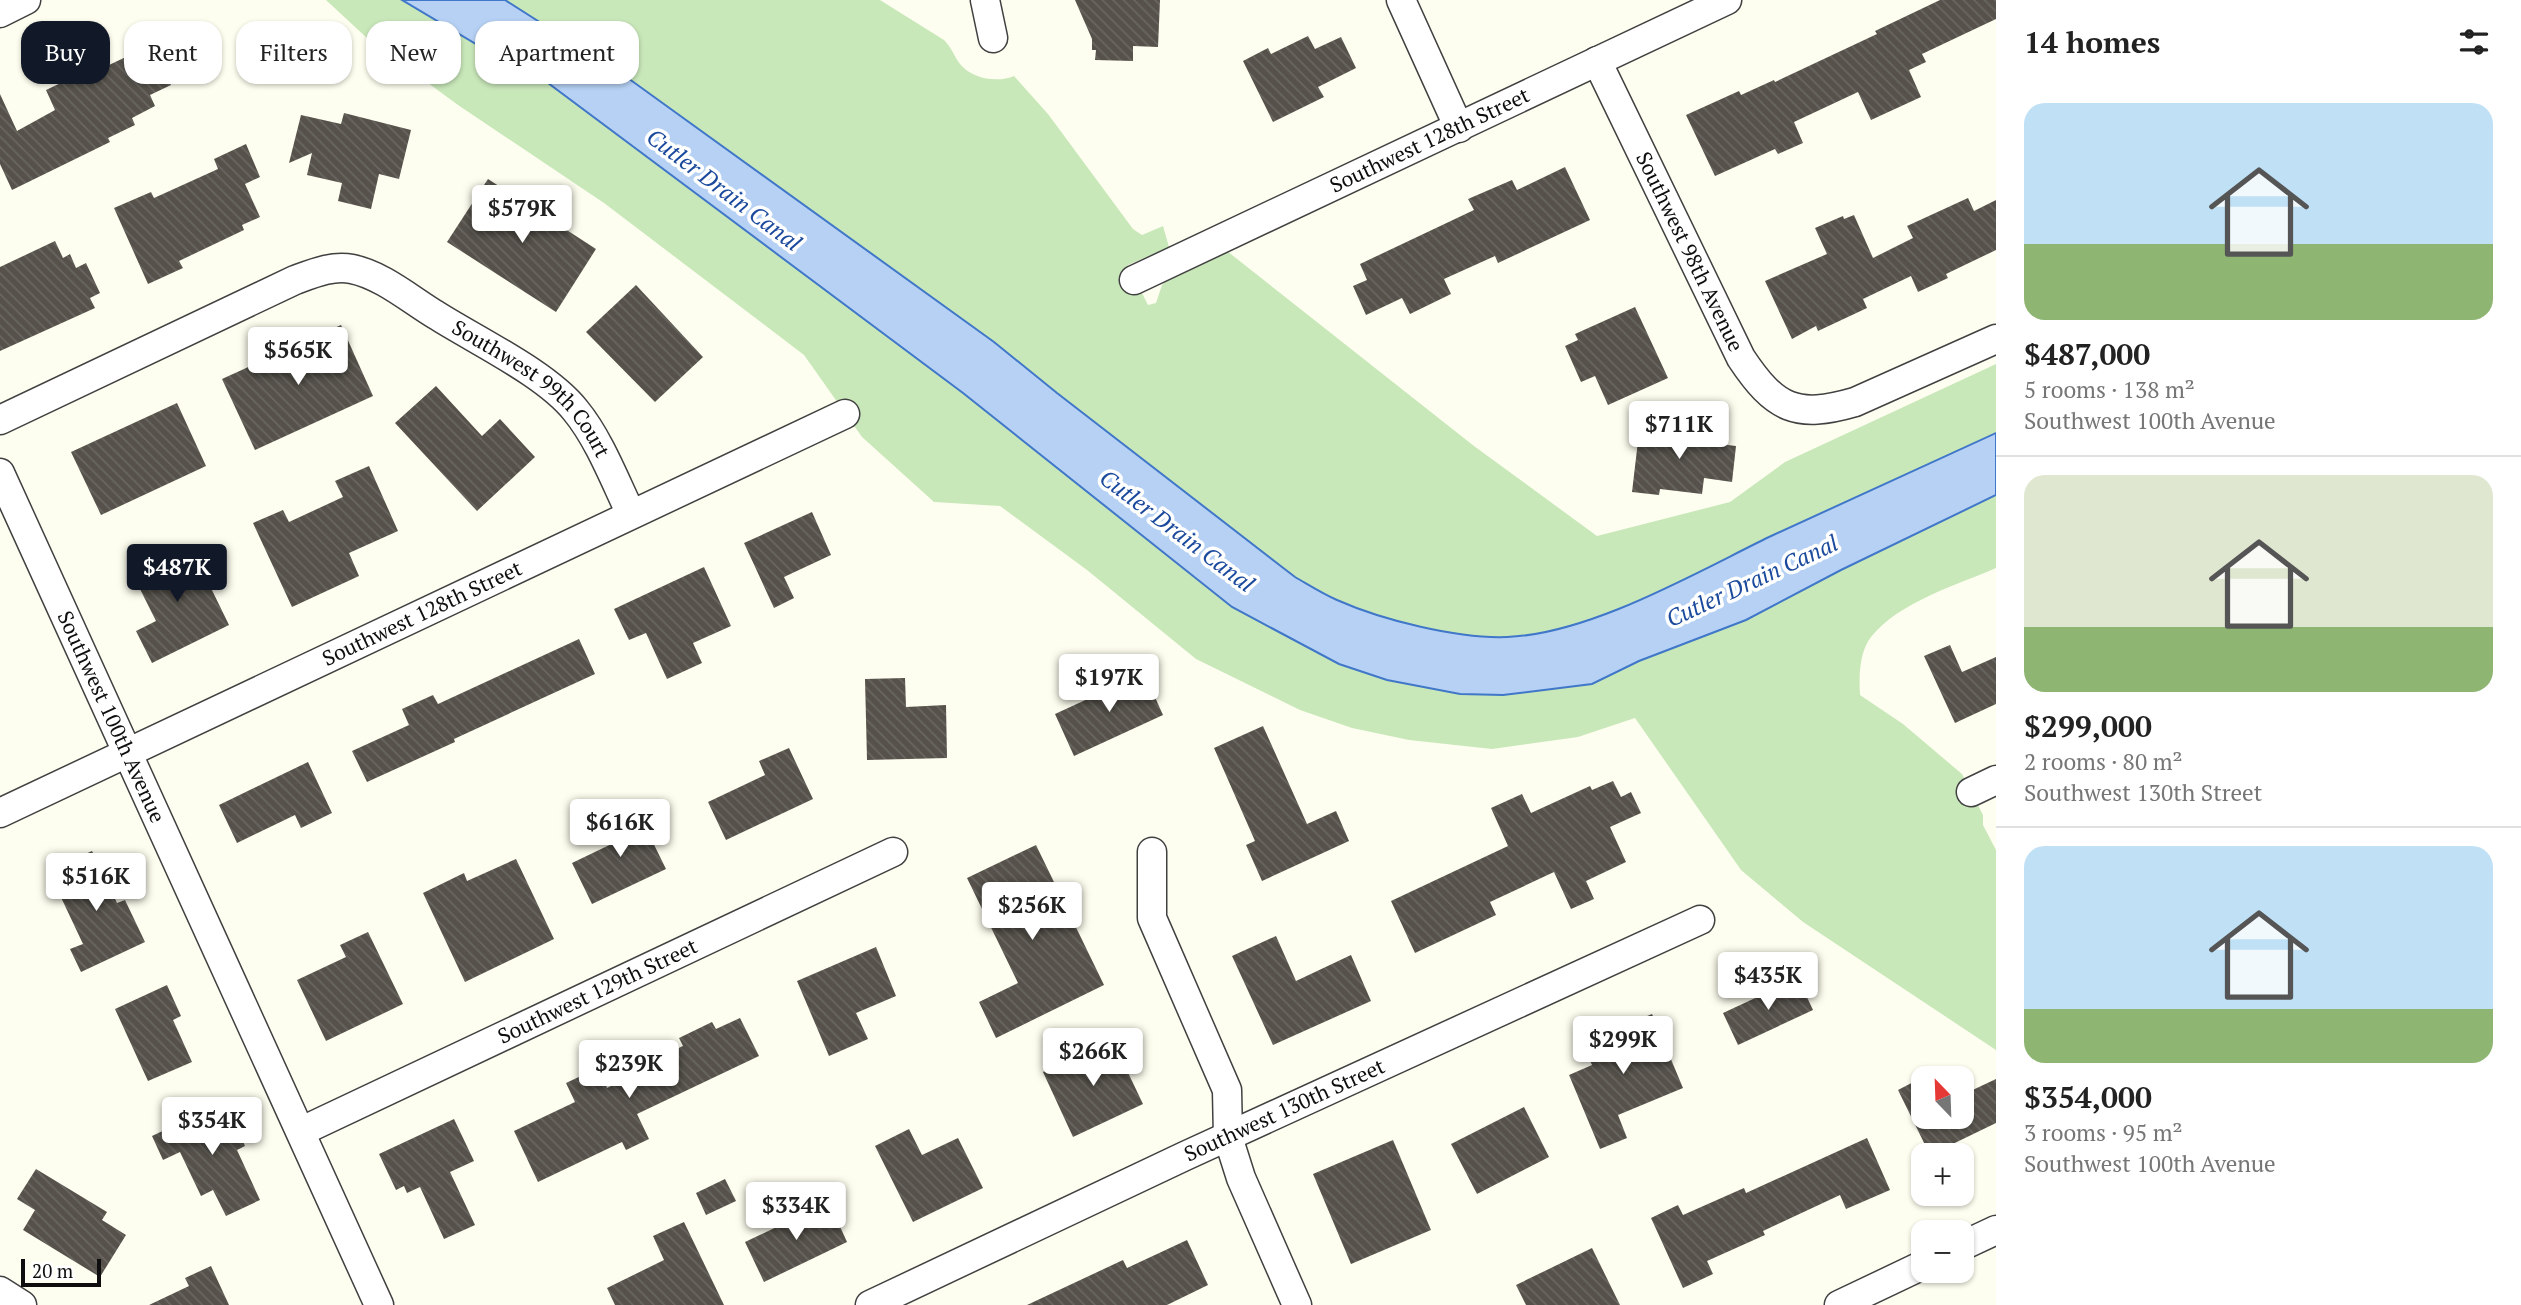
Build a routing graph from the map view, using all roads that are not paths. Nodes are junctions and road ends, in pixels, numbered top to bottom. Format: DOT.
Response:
graph roads {
  1 [pos="26,0"];
  2 [pos="985,0"];
  3 [pos="1401,0"];
  4 [pos="1727,0"];
  5 [pos="0,13"];
  6 [pos="993,38"];
  7 [pos="1597,61"];
  8 [pos="1459,128"];
  9 [pos="1134,280"];
  10 [pos="1996,339"];
  11 [pos="845,414"];
  12 [pos="0,420"];
  13 [pos="0,473"];
  14 [pos="631,514"];
  15 [pos="127,753"];
  16 [pos="0,813"];
  17 [pos="893,852"];
  18 [pos="1152,852"];
  19 [pos="1700,920"];
  20 [pos="302,1131"];
  21 [pos="1228,1137"];
  22 [pos="1996,1230"];
  23 [pos="1974,1240"];
  24 [pos="1911,1271"];
  25 [pos="0,1290"];
  26 [pos="22,1305"];
  27 [pos="379,1305"];
  28 [pos="870,1305"];
  29 [pos="1297,1305"];
  30 [pos="1839,1305"];
  1 -- 5 [label="street"];
  2 -- 6 [label="street"];
  3 -- 8 [label="street"];
  4 -- 7 [label="street, Southwest 128th Street"];
  7 -- 8 [label="street, Southwest 128th Street"];
  7 -- 10 [label="street, Southwest 98th Avenue"];
  8 -- 9 [label="street, Southwest 128th Street"];
  11 -- 14 [label="street, Southwest 128th Street"];
  12 -- 14 [label="street, Southwest 99th Court"];
  13 -- 15 [label="street, Southwest 100th Avenue"];
  14 -- 15 [label="street, Southwest 128th Street"];
  15 -- 16 [label="street, Southwest 128th Street"];
  15 -- 20 [label="street, Southwest 100th Avenue"];
  17 -- 20 [label="street, Southwest 129th Street"];
  18 -- 21 [label="street"];
  19 -- 21 [label="street, Southwest 130th Street"];
  20 -- 27 [label="street, Southwest 100th Avenue"];
  21 -- 28 [label="street, Southwest 130th Street"];
  21 -- 29 [label="street"];
  22 -- 23 [label="street"];
  24 -- 30 [label="street"];
  25 -- 26 [label="street"];
}
